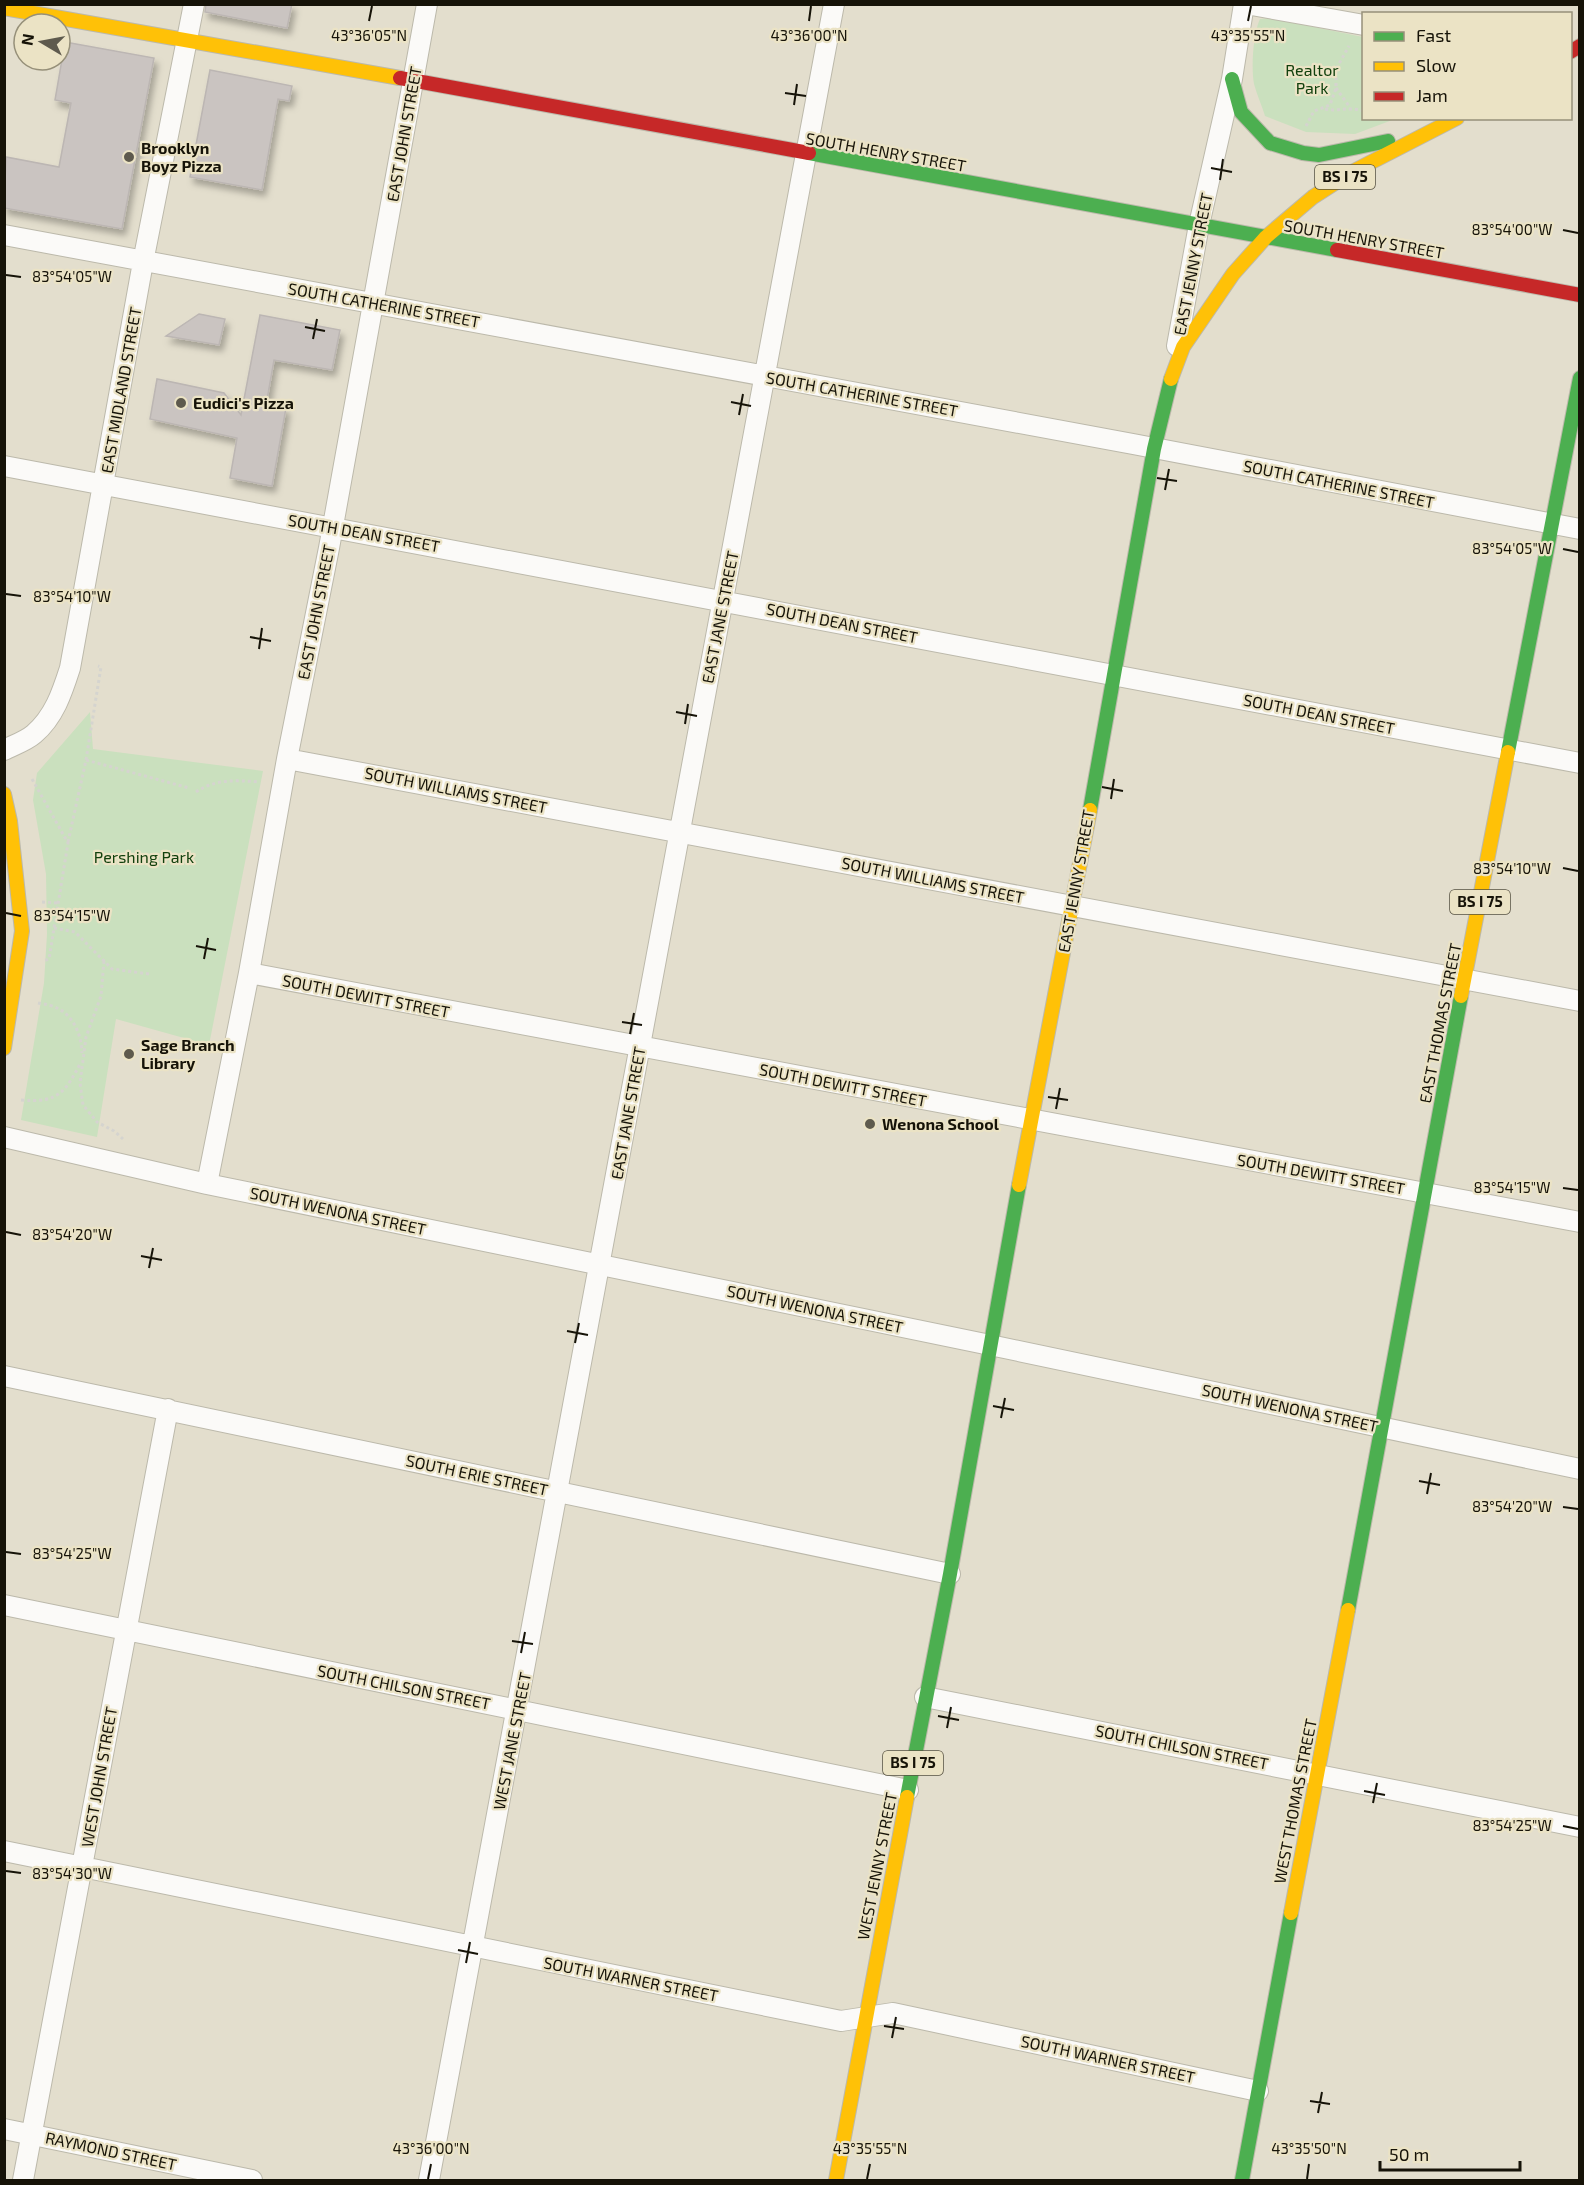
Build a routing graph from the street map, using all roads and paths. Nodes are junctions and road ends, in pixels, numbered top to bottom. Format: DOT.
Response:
graph roads {
  1 [pos="194,4"];
  2 [pos="427,4"];
  3 [pos="834,4"];
  4 [pos="1245,4"];
  5 [pos="4,8"];
  6 [pos="1362,25"];
  7 [pos="187,40"];
  8 [pos="1349,46"];
  9 [pos="1232,79"];
  10 [pos="413,80"];
  11 [pos="1336,88"];
  12 [pos="1350,107"];
  13 [pos="1325,109"];
  14 [pos="1362,110"];
  15 [pos="1453,120"];
  16 [pos="1433,130"];
  17 [pos="1302,133"];
  18 [pos="806,154"];
  19 [pos="1199,225"];
  20 [pos="4,235"];
  21 [pos="1266,237"];
  22 [pos="143,262"];
  23 [pos="1580,295"];
  24 [pos="374,303"];
  25 [pos="764,376"];
  26 [pos="1580,378"];
  27 [pos="1170,382"];
  28 [pos="1154,449"];
  29 [pos="4,466"];
  30 [pos="103,486"];
  31 [pos="1551,524"];
  32 [pos="333,527"];
  33 [pos="1580,529"];
  34 [pos="723,600"];
  35 [pos="98,666"];
  36 [pos="1113,674"];
  37 [pos="4,750"];
  38 [pos="1508,750"];
  39 [pos="287,759"];
  40 [pos="86,760"];
  41 [pos="1580,763"];
  42 [pos="32,779"];
  43 [pos="259,782"];
  44 [pos="189,788"];
  45 [pos="196,792"];
  46 [pos="4,794"];
  47 [pos="681,833"];
  48 [pos="68,843"];
  49 [pos="42,902"];
  50 [pos="58,903"];
  51 [pos="1072,906"];
  52 [pos="54,928"];
  53 [pos="13,930"];
  54 [pos="104,961"];
  55 [pos="43,962"];
  56 [pos="249,973"];
  57 [pos="149,974"];
  58 [pos="1464,980"];
  59 [pos="1580,1000"];
  60 [pos="38,1003"];
  61 [pos="639,1047"];
  62 [pos="4,1048"];
  63 [pos="82,1059"];
  64 [pos="21,1100"];
  65 [pos="1030,1121"];
  66 [pos="4,1137"];
  67 [pos="123,1139"];
  68 [pos="207,1184"];
  69 [pos="1425,1193"];
  70 [pos="1580,1222"];
  71 [pos="601,1265"];
  72 [pos="990,1345"];
  73 [pos="4,1376"];
  74 [pos="168,1409"];
  75 [pos="1383,1427"];
  76 [pos="1580,1469"];
  77 [pos="558,1492"];
  78 [pos="950,1574"];
  79 [pos="4,1605"];
  80 [pos="126,1631"];
  81 [pos="925,1697"];
  82 [pos="518,1710"];
  83 [pos="1317,1774"];
  84 [pos="909,1790"];
  85 [pos="1580,1827"];
  86 [pos="4,1851"];
  87 [pos="82,1866"];
  88 [pos="473,1948"];
  89 [pos="866,2018"];
  90 [pos="1258,2091"];
  91 [pos="4,2129"];
  92 [pos="32,2134"];
  93 [pos="23,2181"];
  94 [pos="252,2181"];
  95 [pos="429,2181"];
  96 [pos="836,2181"];
  97 [pos="1242,2181"];
  1 -- 7 [label="street, EAST MIDLAND STREET"];
  2 -- 10 [label="street, EAST JOHN STREET"];
  3 -- 18 [label="street, EAST JANE STREET"];
  4 -- 6 [label="street"];
  4 -- 9 [label="street, EAST JENNY STREET"];
  5 -- 7 [label="main road, SOUTH HENRY STREET"];
  7 -- 10 [label="main road, SOUTH HENRY STREET"];
  7 -- 22 [label="street, EAST MIDLAND STREET"];
  8 -- 11 [label="path"];
  9 -- 16 [label="main road"];
  9 -- 19 [label="street, EAST JENNY STREET"];
  10 -- 18 [label="main road, SOUTH HENRY STREET"];
  10 -- 24 [label="street, EAST JOHN STREET"];
  11 -- 12 [label="path"];
  11 -- 13 [label="path"];
  12 -- 13 [label="path"];
  12 -- 14 [label="path"];
  13 -- 17 [label="path"];
  15 -- 16 [label="main road, BS I 75"];
  16 -- 21 [label="main road, BS I 75"];
  18 -- 19 [label="main road, SOUTH HENRY STREET"];
  18 -- 25 [label="street, EAST JANE STREET"];
  19 -- 21 [label="main road, SOUTH HENRY STREET"];
  19 -- 27 [label="street, EAST JENNY STREET"];
  20 -- 22 [label="street, SOUTH CATHERINE STREET"];
  21 -- 23 [label="main road, SOUTH HENRY STREET"];
  21 -- 27 [label="main road, EAST JENNY STREET / BS I 75"];
  22 -- 24 [label="street, SOUTH CATHERINE STREET"];
  22 -- 30 [label="street, EAST MIDLAND STREET"];
  24 -- 25 [label="street, SOUTH CATHERINE STREET"];
  24 -- 32 [label="street, EAST JOHN STREET"];
  25 -- 28 [label="street, SOUTH CATHERINE STREET"];
  25 -- 34 [label="street, EAST JANE STREET"];
  26 -- 31 [label="main road, EAST THOMAS STREET / BS I 75"];
  27 -- 28 [label="main road, EAST JENNY STREET / BS I 75"];
  28 -- 31 [label="street, SOUTH CATHERINE STREET"];
  28 -- 36 [label="main road, EAST JENNY STREET / BS I 75"];
  29 -- 30 [label="street, SOUTH DEAN STREET"];
  30 -- 32 [label="street, SOUTH DEAN STREET"];
  30 -- 37 [label="street, EAST MIDLAND STREET"];
  31 -- 33 [label="street, SOUTH CATHERINE STREET"];
  31 -- 38 [label="main road, EAST THOMAS STREET / BS I 75"];
  32 -- 34 [label="street, SOUTH DEAN STREET"];
  32 -- 39 [label="street, EAST JOHN STREET"];
  34 -- 36 [label="street, SOUTH DEAN STREET"];
  34 -- 47 [label="street, EAST JANE STREET"];
  35 -- 40 [label="path"];
  36 -- 38 [label="street, SOUTH DEAN STREET"];
  36 -- 51 [label="main road, EAST JENNY STREET / BS I 75"];
  38 -- 41 [label="street, SOUTH DEAN STREET"];
  38 -- 58 [label="main road, EAST THOMAS STREET / BS I 75"];
  39 -- 47 [label="street, SOUTH WILLIAMS STREET"];
  39 -- 56 [label="street, EAST JOHN STREET"];
  40 -- 44 [label="path"];
  40 -- 48 [label="path"];
  42 -- 48 [label="path"];
  43 -- 45 [label="path"];
  46 -- 53 [label="main road"];
  47 -- 51 [label="street, SOUTH WILLIAMS STREET"];
  47 -- 61 [label="street, EAST JANE STREET"];
  48 -- 50 [label="path"];
  49 -- 50 [label="path"];
  50 -- 52 [label="path"];
  51 -- 58 [label="street, SOUTH WILLIAMS STREET"];
  51 -- 65 [label="main road, EAST JENNY STREET / BS I 75"];
  52 -- 54 [label="path"];
  52 -- 55 [label="path"];
  53 -- 62 [label="main road"];
  54 -- 57 [label="path"];
  54 -- 63 [label="path"];
  56 -- 61 [label="street, SOUTH DEWITT STREET"];
  56 -- 68 [label="street, EAST JOHN STREET"];
  58 -- 59 [label="street, SOUTH WILLIAMS STREET"];
  58 -- 69 [label="main road, EAST THOMAS STREET / BS I 75"];
  60 -- 63 [label="path"];
  61 -- 65 [label="street, SOUTH DEWITT STREET"];
  61 -- 71 [label="street, EAST JANE STREET"];
  63 -- 64 [label="path"];
  63 -- 67 [label="path"];
  65 -- 69 [label="street, SOUTH DEWITT STREET"];
  65 -- 72 [label="main road, EAST JENNY STREET / BS I 75"];
  66 -- 68 [label="street, SOUTH WENONA STREET"];
  68 -- 71 [label="street, SOUTH WENONA STREET"];
  69 -- 70 [label="street, SOUTH DEWITT STREET"];
  69 -- 75 [label="main road, EAST THOMAS STREET / BS I 75"];
  71 -- 72 [label="street, SOUTH WENONA STREET"];
  71 -- 77 [label="street, WEST JANE STREET"];
  72 -- 75 [label="street, SOUTH WENONA STREET"];
  72 -- 78 [label="main road, WEST JENNY STREET / BS I 75"];
  73 -- 74 [label="street, SOUTH ERIE STREET"];
  74 -- 77 [label="street, SOUTH ERIE STREET"];
  74 -- 80 [label="street, WEST JOHN STREET"];
  75 -- 76 [label="street, SOUTH WENONA STREET"];
  75 -- 83 [label="main road, WEST THOMAS STREET / BS I 75"];
  77 -- 78 [label="street, SOUTH ERIE STREET"];
  77 -- 82 [label="street, WEST JANE STREET"];
  78 -- 81 [label="main road, WEST JENNY STREET / BS I 75"];
  79 -- 80 [label="street, SOUTH CHILSON STREET"];
  80 -- 82 [label="street, SOUTH CHILSON STREET"];
  80 -- 87 [label="street, WEST JOHN STREET"];
  81 -- 83 [label="street, SOUTH CHILSON STREET"];
  81 -- 84 [label="main road, WEST JENNY STREET / BS I 75"];
  82 -- 84 [label="street, SOUTH CHILSON STREET"];
  82 -- 88 [label="street, WEST JANE STREET"];
  83 -- 85 [label="street, SOUTH CHILSON STREET"];
  83 -- 90 [label="main road, WEST THOMAS STREET / BS I 75"];
  84 -- 89 [label="main road, WEST JENNY STREET / BS I 75"];
  86 -- 87 [label="street, SOUTH WARNER STREET"];
  87 -- 88 [label="street, SOUTH WARNER STREET"];
  87 -- 92 [label="street, WEST JOHN STREET"];
  88 -- 89 [label="street, SOUTH WARNER STREET"];
  88 -- 95 [label="street, WEST JANE STREET"];
  89 -- 90 [label="street, SOUTH WARNER STREET"];
  89 -- 96 [label="main road, WEST JENNY STREET / BS I 75"];
  90 -- 97 [label="main road, WEST THOMAS STREET / BS I 75"];
  91 -- 92 [label="street, RAYMOND STREET"];
  92 -- 93 [label="street, WEST JOHN STREET"];
  92 -- 94 [label="street, RAYMOND STREET"];
}
